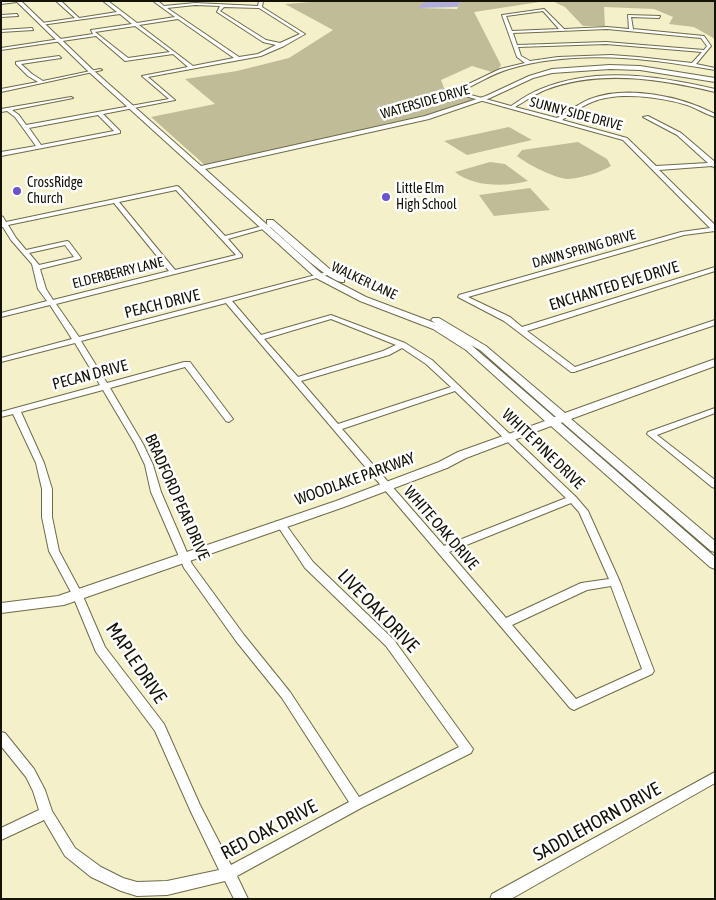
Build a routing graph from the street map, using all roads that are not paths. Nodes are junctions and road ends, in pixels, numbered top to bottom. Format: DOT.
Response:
graph roads {
  1 [pos="18,1"];
  2 [pos="58,1"];
  3 [pos="111,1"];
  4 [pos="155,1"];
  5 [pos="261,1"];
  6 [pos="105,2"];
  7 [pos="1,3"];
  8 [pos="28,6"];
  9 [pos="162,6"];
  10 [pos="222,6"];
  11 [pos="260,7"];
  12 [pos="544,10"];
  13 [pos="120,13"];
  14 [pos="18,15"];
  15 [pos="1,16"];
  16 [pos="659,17"];
  17 [pos="178,18"];
  18 [pos="78,19"];
  19 [pos="136,24"];
  20 [pos="47,26"];
  21 [pos="562,28"];
  22 [pos="32,29"];
  23 [pos="631,29"];
  24 [pos="1,31"];
  25 [pos="92,31"];
  26 [pos="511,32"];
  27 [pos="96,35"];
  28 [pos="64,40"];
  29 [pos="282,45"];
  30 [pos="515,46"];
  31 [pos="1,49"];
  32 [pos="704,51"];
  33 [pos="173,53"];
  34 [pos="59,57"];
  35 [pos="127,60"];
  36 [pos="238,60"];
  37 [pos="529,63"];
  38 [pos="693,65"];
  39 [pos="192,67"];
  40 [pos="715,69"];
  41 [pos="96,71"];
  42 [pos="715,80"];
  43 [pos="42,82"];
  44 [pos="1,91"];
  45 [pos="715,91"];
  46 [pos="71,98"];
  47 [pos="480,100"];
  48 [pos="136,107"];
  49 [pos="510,108"];
  50 [pos="8,110"];
  51 [pos="1,111"];
  52 [pos="100,114"];
  53 [pos="715,116"];
  54 [pos="646,117"];
  55 [pos="558,120"];
  56 [pos="25,127"];
  57 [pos="168,137"];
  58 [pos="40,147"];
  59 [pos="1,154"];
  60 [pos="714,165"];
  61 [pos="203,167"];
  62 [pos="656,168"];
  63 [pos="115,201"];
  64 [pos="2,222"];
  65 [pos="269,227"];
  66 [pos="715,229"];
  67 [pos="224,238"];
  68 [pos="27,252"];
  69 [pos="36,268"];
  70 [pos="715,269"];
  71 [pos="173,272"];
  72 [pos="329,273"];
  73 [pos="320,276"];
  74 [pos="228,301"];
  75 [pos="50,302"];
  76 [pos="1,314"];
  77 [pos="715,322"];
  78 [pos="521,330"];
  79 [pos="259,338"];
  80 [pos="77,340"];
  81 [pos="402,345"];
  82 [pos="1,360"];
  83 [pos="715,362"];
  84 [pos="296,380"];
  85 [pos="104,387"];
  86 [pos="456,388"];
  87 [pos="715,410"];
  88 [pos="16,411"];
  89 [pos="1,415"];
  90 [pos="229,419"];
  91 [pos="558,419"];
  92 [pos="336,428"];
  93 [pos="508,438"];
  94 [pos="715,484"];
  95 [pos="386,487"];
  96 [pos="573,499"];
  97 [pos="280,523"];
  98 [pos="715,548"];
  99 [pos="442,551"];
  100 [pos="185,557"];
  101 [pos="715,564"];
  102 [pos="615,582"];
  103 [pos="77,594"];
  104 [pos="1,608"];
  105 [pos="504,624"];
  106 [pos="574,705"];
  107 [pos="1,737"];
  108 [pos="467,749"];
  109 [pos="715,777"];
  110 [pos="357,804"];
  111 [pos="46,813"];
  112 [pos="1,834"];
  113 [pos="228,874"];
  114 [pos="241,899"];
  115 [pos="497,899"];
  1 -- 7 [label="street"];
  1 -- 8 [label="street, WALKER LANE"];
  2 -- 18 [label="street"];
  3 -- 6 [label="street"];
  4 -- 9 [label="street"];
  5 -- 11 [label="street"];
  6 -- 13 [label="street"];
  8 -- 20 [label="street, WALKER LANE"];
  9 -- 10 [label="street"];
  9 -- 17 [label="street"];
  10 -- 11 [label="street"];
  10 -- 29 [label="street"];
  11 -- 29 [label="street"];
  12 -- 21 [label="street"];
  12 -- 26 [label="street"];
  13 -- 18 [label="street"];
  13 -- 19 [label="street"];
  14 -- 15 [label="street"];
  16 -- 23 [label="street"];
  17 -- 19 [label="street"];
  17 -- 36 [label="street"];
  18 -- 20 [label="street"];
  19 -- 25 [label="street"];
  19 -- 33 [label="street"];
  20 -- 28 [label="street, WALKER LANE"];
  21 -- 23 [label="street"];
  21 -- 26 [label="street"];
  22 -- 24 [label="street"];
  23 -- 32 [label="street"];
  25 -- 27 [label="street"];
  26 -- 30 [label="street"];
  27 -- 28 [label="street"];
  27 -- 35 [label="street"];
  28 -- 31 [label="street"];
  28 -- 41 [label="street, WALKER LANE"];
  28 -- 41 [label="street, WALKER LANE"];
  29 -- 36 [label="street"];
  30 -- 32 [label="street"];
  30 -- 37 [label="street"];
  32 -- 38 [label="street"];
  33 -- 35 [label="street"];
  33 -- 39 [label="street"];
  34 -- 43 [label="street"];
  36 -- 39 [label="street"];
  37 -- 38 [label="street"];
  37 -- 47 [label="street, SUNNY SIDE DRIVE"];
  38 -- 40 [label="street"];
  39 -- 48 [label="street"];
  41 -- 43 [label="street"];
  41 -- 48 [label="street, WALKER LANE"];
  41 -- 48 [label="street, WALKER LANE"];
  42 -- 47 [label="street, WATERSIDE DRIVE"];
  43 -- 44 [label="street"];
  45 -- 49 [label="street"];
  46 -- 50 [label="street"];
  47 -- 49 [label="street, SUNNY SIDE DRIVE"];
  47 -- 61 [label="street, WATERSIDE DRIVE"];
  48 -- 52 [label="street"];
  48 -- 57 [label="street, WALKER LANE"];
  48 -- 57 [label="street, WALKER LANE"];
  49 -- 55 [label="street, SUNNY SIDE DRIVE"];
  50 -- 51 [label="street"];
  50 -- 56 [label="street"];
  52 -- 56 [label="street"];
  52 -- 58 [label="street"];
  53 -- 55 [label="street"];
  54 -- 60 [label="street"];
  55 -- 62 [label="street, SUNNY SIDE DRIVE"];
  56 -- 58 [label="street"];
  57 -- 61 [label="street, WALKER LANE"];
  58 -- 59 [label="street"];
  60 -- 62 [label="street"];
  61 -- 65 [label="street, WALKER LANE"];
  62 -- 66 [label="street, SUNNY SIDE DRIVE"];
  63 -- 64 [label="street"];
  63 -- 67 [label="street"];
  63 -- 71 [label="street"];
  64 -- 68 [label="street, BRADFORD PEAR DRIVE"];
  65 -- 67 [label="street"];
  65 -- 72 [label="street, WALKER LANE"];
  65 -- 73 [label="street, WALKER LANE"];
  66 -- 78 [label="street, DAWN SPRING DRIVE"];
  67 -- 71 [label="street, ELDERBERRY LANE"];
  68 -- 69 [label="street, BRADFORD PEAR DRIVE"];
  68 -- 69 [label="street"];
  69 -- 75 [label="street, BRADFORD PEAR DRIVE"];
  70 -- 78 [label="street, ENCHANTED EVE DRIVE"];
  71 -- 75 [label="street, ELDERBERRY LANE"];
  72 -- 73 [label="street, PEACH DRIVE"];
  72 -- 91 [label="street, WALKER LANE"];
  73 -- 74 [label="street, PEACH DRIVE"];
  73 -- 91 [label="street, WALKER LANE"];
  74 -- 79 [label="street, WHITE OAK DRIVE"];
  74 -- 80 [label="street, PEACH DRIVE"];
  75 -- 76 [label="street, ELDERBERRY LANE"];
  75 -- 80 [label="street, BRADFORD PEAR DRIVE"];
  77 -- 78 [label="street"];
  79 -- 81 [label="street, WHITE PINE DRIVE"];
  79 -- 84 [label="street, WHITE OAK DRIVE"];
  80 -- 82 [label="street, PEACH DRIVE"];
  80 -- 85 [label="street, BRADFORD PEAR DRIVE"];
  81 -- 84 [label="street"];
  81 -- 86 [label="street, WHITE PINE DRIVE"];
  83 -- 91 [label="street, WOODLAKE PARKWAY"];
  84 -- 92 [label="street, WHITE OAK DRIVE"];
  85 -- 88 [label="street, PECAN DRIVE"];
  85 -- 90 [label="street, PECAN DRIVE"];
  85 -- 100 [label="street, BRADFORD PEAR DRIVE"];
  86 -- 92 [label="street"];
  86 -- 93 [label="street, WHITE PINE DRIVE"];
  87 -- 94 [label="street"];
  88 -- 89 [label="street, PECAN DRIVE"];
  88 -- 103 [label="street, MAPLE DRIVE"];
  91 -- 93 [label="street, WOODLAKE PARKWAY"];
  91 -- 98 [label="street, WALKER LANE"];
  91 -- 101 [label="street, WALKER LANE"];
  92 -- 95 [label="street, WHITE OAK DRIVE"];
  93 -- 95 [label="street, WOODLAKE PARKWAY"];
  93 -- 96 [label="street, WHITE PINE DRIVE"];
  95 -- 97 [label="street, WOODLAKE PARKWAY"];
  95 -- 99 [label="street, WHITE OAK DRIVE"];
  96 -- 99 [label="street"];
  96 -- 102 [label="street, WHITE PINE DRIVE"];
  97 -- 100 [label="street, WOODLAKE PARKWAY"];
  97 -- 108 [label="street, LIVE OAK DRIVE"];
  99 -- 105 [label="street, WHITE OAK DRIVE"];
  100 -- 103 [label="street, WOODLAKE PARKWAY"];
  100 -- 110 [label="street, BRADFORD PEAR DRIVE"];
  102 -- 105 [label="street"];
  102 -- 106 [label="street, WHITE PINE DRIVE"];
  103 -- 104 [label="street, WOODLAKE PARKWAY"];
  103 -- 113 [label="street, MAPLE DRIVE"];
  105 -- 106 [label="street, WHITE OAK DRIVE"];
  107 -- 111 [label="street, RED OAK DRIVE"];
  108 -- 110 [label="street, RED OAK DRIVE"];
  109 -- 115 [label="street, SADDLEHORN DRIVE"];
  110 -- 113 [label="street, RED OAK DRIVE"];
  111 -- 112 [label="street"];
  111 -- 113 [label="street, RED OAK DRIVE"];
  113 -- 114 [label="street, MAPLE DRIVE"];
}
